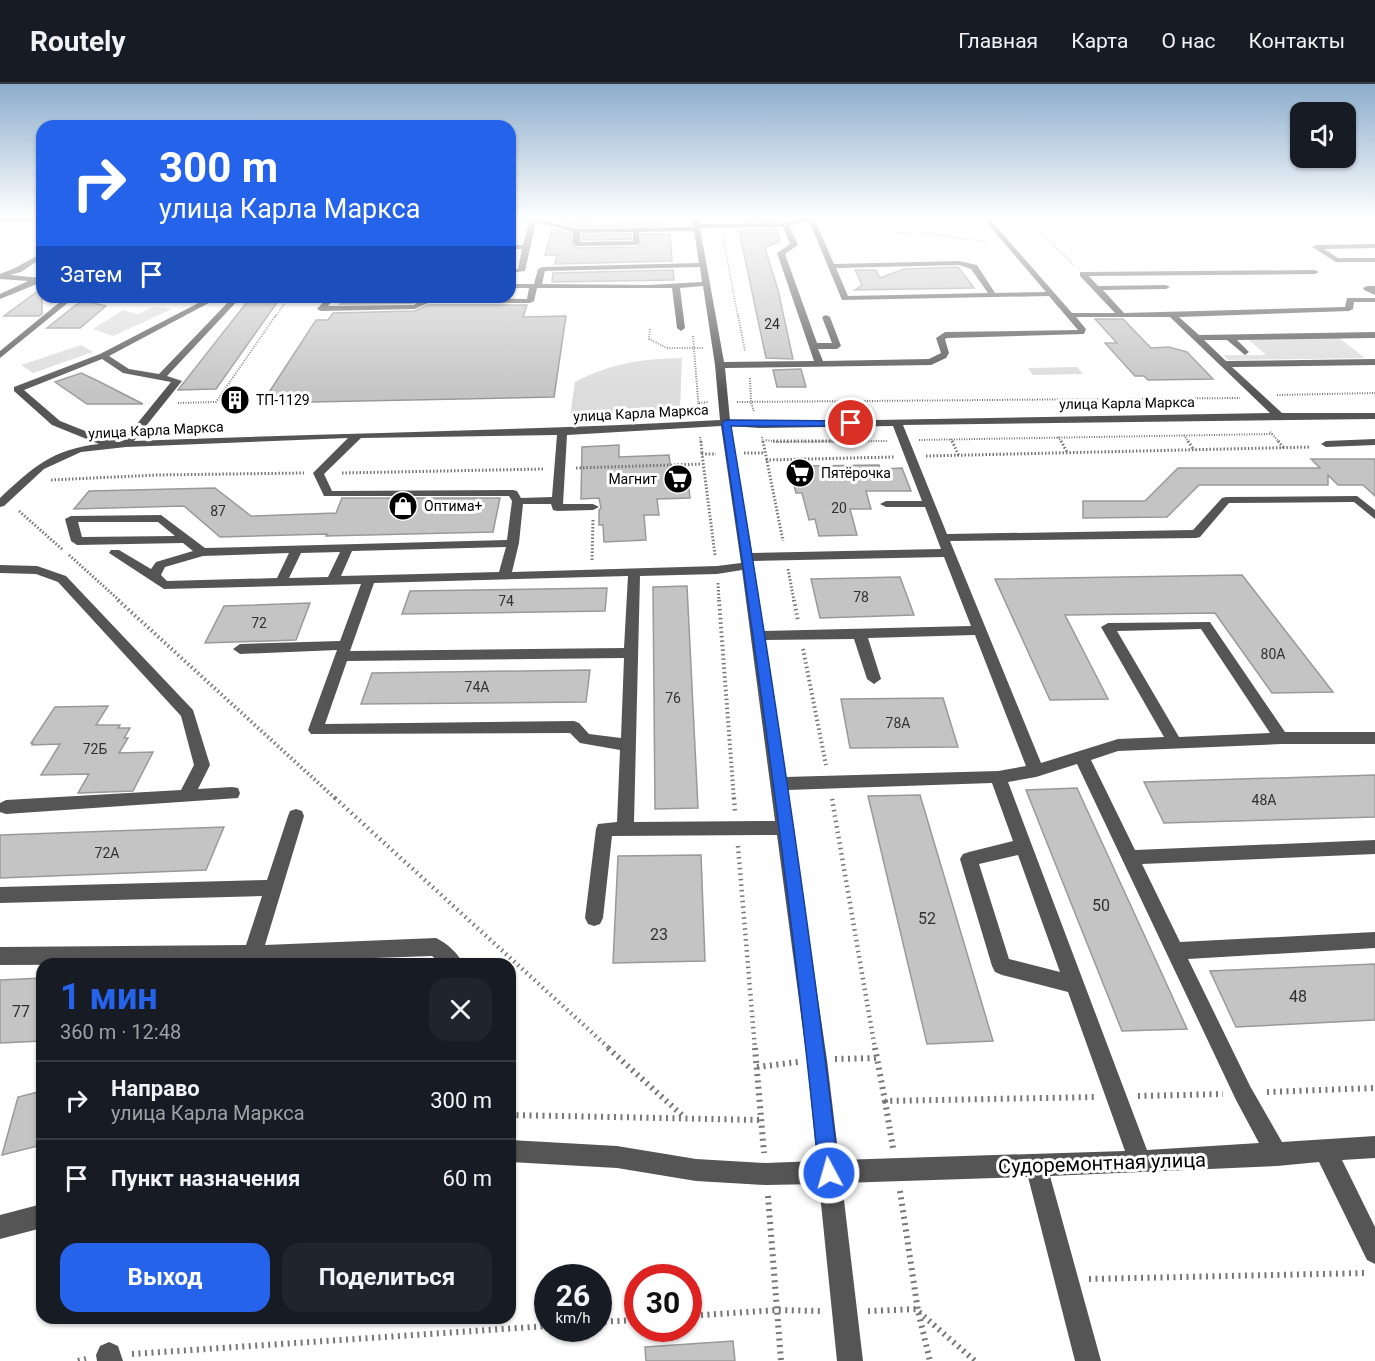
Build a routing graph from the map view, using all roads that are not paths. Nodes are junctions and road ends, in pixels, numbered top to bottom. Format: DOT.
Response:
graph roads {
  1 [pos="539,276"];
  2 [pos="705,276"];
  3 [pos="789,276"];
  4 [pos="836,276"];
  5 [pos="980,276"];
  6 [pos="1036,276"];
  7 [pos="1084,276"];
  8 [pos="0,277"];
  9 [pos="36,280"];
  10 [pos="36,282"];
  11 [pos="706,284"];
  12 [pos="516,286"];
  13 [pos="535,286"];
  14 [pos="676,287"];
  15 [pos="1114,287"];
  16 [pos="1096,288"];
  17 [pos="1375,288"];
  18 [pos="1375,293"];
  19 [pos="1052,294"];
  20 [pos="993,295"];
  21 [pos="0,297"];
  22 [pos="516,300"];
  23 [pos="1375,300"];
  24 [pos="64,303"];
  25 [pos="205,303"];
  26 [pos="231,303"];
  27 [pos="326,303"];
  28 [pos="422,303"];
  29 [pos="1070,315"];
  30 [pos="1122,315"];
  31 [pos="1172,315"];
  32 [pos="826,317"];
  33 [pos="681,328"];
  34 [pos="1375,335"];
  35 [pos="1229,337"];
  36 [pos="1197,338"];
  37 [pos="813,346"];
  38 [pos="1245,352"];
  39 [pos="0,355"];
  40 [pos="103,356"];
  41 [pos="1375,362"];
  42 [pos="819,363"];
  43 [pos="1225,364"];
  44 [pos="720,365"];
  45 [pos="161,377"];
  46 [pos="1279,416"];
  47 [pos="1373,421"];
  48 [pos="726,423"];
  49 [pos="897,423"];
  50 [pos="562,432"];
  51 [pos="358,435"];
  52 [pos="1375,442"];
  53 [pos="126,444"];
  54 [pos="1322,445"];
  55 [pos="557,500"];
  56 [pos="518,501"];
  57 [pos="0,504"];
  58 [pos="886,504"];
  59 [pos="930,504"];
  60 [pos="593,507"];
  61 [pos="1375,516"];
  62 [pos="943,538"];
  63 [pos="186,539"];
  64 [pos="513,543"];
  65 [pos="348,548"];
  66 [pos="297,549"];
  67 [pos="202,552"];
  68 [pos="115,553"];
  69 [pos="950,554"];
  70 [pos="748,562"];
  71 [pos="0,569"];
  72 [pos="634,572"];
  73 [pos="505,575"];
  74 [pos="154,576"];
  75 [pos="369,578"];
  76 [pos="333,579"];
  77 [pos="282,580"];
  78 [pos="980,630"];
  79 [pos="859,633"];
  80 [pos="758,635"];
  81 [pos="240,649"];
  82 [pos="344,651"];
  83 [pos="632,653"];
  84 [pos="874,679"];
  85 [pos="1281,738"];
  86 [pos="1375,738"];
  87 [pos="1175,742"];
  88 [pos="629,745"];
  89 [pos="1081,756"];
  90 [pos="1036,771"];
  91 [pos="998,777"];
  92 [pos="777,784"];
  93 [pos="232,793"];
  94 [pos="186,796"];
  95 [pos="6,807"];
  96 [pos="296,816"];
  97 [pos="784,828"];
  98 [pos="625,829"];
  99 [pos="1024,846"];
  100 [pos="1375,847"];
  101 [pos="1130,857"];
  102 [pos="274,888"];
  103 [pos="0,895"];
  104 [pos="594,918"];
  105 [pos="1375,940"];
  106 [pos="1175,951"];
  107 [pos="0,956"];
  108 [pos="167,958"];
  109 [pos="251,958"];
  110 [pos="266,958"];
  111 [pos="448,958"];
  112 [pos="1074,984"];
  113 [pos="1375,1147"];
  114 [pos="516,1151"];
  115 [pos="1326,1152"];
  116 [pos="1277,1155"];
  117 [pos="1140,1162"];
  118 [pos="1036,1166"];
  119 [pos="829,1173"];
  120 [pos="36,1218"];
  121 [pos="0,1227"];
  122 [pos="1375,1252"];
  123 [pos="850,1361"];
  124 [pos="1088,1361"];
  1 -- 13 [label="street"];
  2 -- 11 [label="street"];
  3 -- 37 [label="street"];
  4 -- 20 [label="street"];
  5 -- 20 [label="street"];
  6 -- 19 [label="street"];
  7 -- 16 [label="street"];
  8 -- 9 [label="street"];
  10 -- 21 [label="street"];
  11 -- 14 [label="street"];
  11 -- 44 [label="street"];
  12 -- 13 [label="street"];
  13 -- 14 [label="street"];
  13 -- 22 [label="street"];
  14 -- 33 [label="street"];
  15 -- 15 [label="street"];
  15 -- 16 [label="street"];
  16 -- 30 [label="street"];
  17 -- 18 [label="street"];
  19 -- 20 [label="street"];
  19 -- 29 [label="street"];
  23 -- 31 [label="street"];
  24 -- 39 [label="street"];
  25 -- 40 [label="street"];
  26 -- 45 [label="street"];
  27 -- 28 [label="street"];
  29 -- 30 [label="street"];
  29 -- 42 [label="street"];
  30 -- 31 [label="street"];
  31 -- 36 [label="street"];
  32 -- 37 [label="street"];
  34 -- 35 [label="street"];
  35 -- 36 [label="street"];
  35 -- 38 [label="street"];
  36 -- 43 [label="street"];
  37 -- 42 [label="street"];
  40 -- 45 [label="street"];
  40 -- 53 [label="street"];
  41 -- 43 [label="street"];
  42 -- 44 [label="street"];
  43 -- 46 [label="street"];
  44 -- 48 [label="street"];
  45 -- 53 [label="street"];
  46 -- 47 [label="street, улица Карла Маркса"];
  46 -- 49 [label="street, улица Карла Маркса"];
  48 -- 49 [label="street, улица Карла Маркса"];
  48 -- 50 [label="street, улица Карла Маркса"];
  48 -- 70 [label="street"];
  49 -- 59 [label="street"];
  50 -- 51 [label="street, улица Карла Маркса"];
  50 -- 55 [label="street"];
  51 -- 53 [label="street, улица Карла Маркса"];
  51 -- 56 [label="street"];
  52 -- 54 [label="street"];
  53 -- 57 [label="street, улица Карла Маркса"];
  55 -- 56 [label="street"];
  55 -- 60 [label="street"];
  56 -- 64 [label="street"];
  58 -- 59 [label="street"];
  59 -- 62 [label="street"];
  61 -- 62 [label="street"];
  62 -- 69 [label="street"];
  63 -- 63 [label="street"];
  63 -- 67 [label="street"];
  64 -- 65 [label="street"];
  64 -- 73 [label="street"];
  65 -- 66 [label="street"];
  65 -- 76 [label="street"];
  66 -- 67 [label="street"];
  66 -- 77 [label="street"];
  67 -- 74 [label="street"];
  68 -- 74 [label="street"];
  69 -- 70 [label="street"];
  69 -- 78 [label="street"];
  70 -- 72 [label="street"];
  70 -- 80 [label="street"];
  71 -- 94 [label="street"];
  72 -- 73 [label="street"];
  72 -- 83 [label="street"];
  73 -- 75 [label="street"];
  74 -- 77 [label="street"];
  75 -- 76 [label="street"];
  75 -- 82 [label="street"];
  76 -- 77 [label="street"];
  78 -- 79 [label="street"];
  78 -- 90 [label="street"];
  79 -- 80 [label="street"];
  79 -- 84 [label="street"];
  80 -- 92 [label="street"];
  81 -- 82 [label="street"];
  82 -- 83 [label="street"];
  82 -- 88 [label="street"];
  83 -- 88 [label="street"];
  85 -- 86 [label="street"];
  85 -- 87 [label="street"];
  85 -- 87 [label="street"];
  87 -- 89 [label="street"];
  88 -- 98 [label="street"];
  89 -- 90 [label="street"];
  89 -- 101 [label="street"];
  90 -- 91 [label="street"];
  91 -- 92 [label="street"];
  91 -- 99 [label="street"];
  92 -- 97 [label="street"];
  93 -- 94 [label="street"];
  94 -- 95 [label="street"];
  96 -- 102 [label="street"];
  97 -- 98 [label="street"];
  97 -- 119 [label="street"];
  98 -- 104 [label="street"];
  99 -- 112 [label="street"];
  99 -- 112 [label="street"];
  100 -- 101 [label="street"];
  101 -- 106 [label="street"];
  102 -- 103 [label="street"];
  102 -- 109 [label="street"];
  105 -- 106 [label="street"];
  106 -- 116 [label="street"];
  107 -- 108 [label="street"];
  110 -- 111 [label="street"];
  112 -- 117 [label="street"];
  113 -- 115 [label="street, Судоремонтная улица"];
  114 -- 119 [label="street, Судоремонтная улица"];
  115 -- 116 [label="street, Судоремонтная улица"];
  115 -- 122 [label="street"];
  116 -- 117 [label="street, Судоремонтная улица"];
  117 -- 118 [label="street, Судоремонтная улица"];
  118 -- 119 [label="street, Судоремонтная улица"];
  118 -- 124 [label="street"];
  119 -- 123 [label="street"];
  120 -- 121 [label="street"];
}
